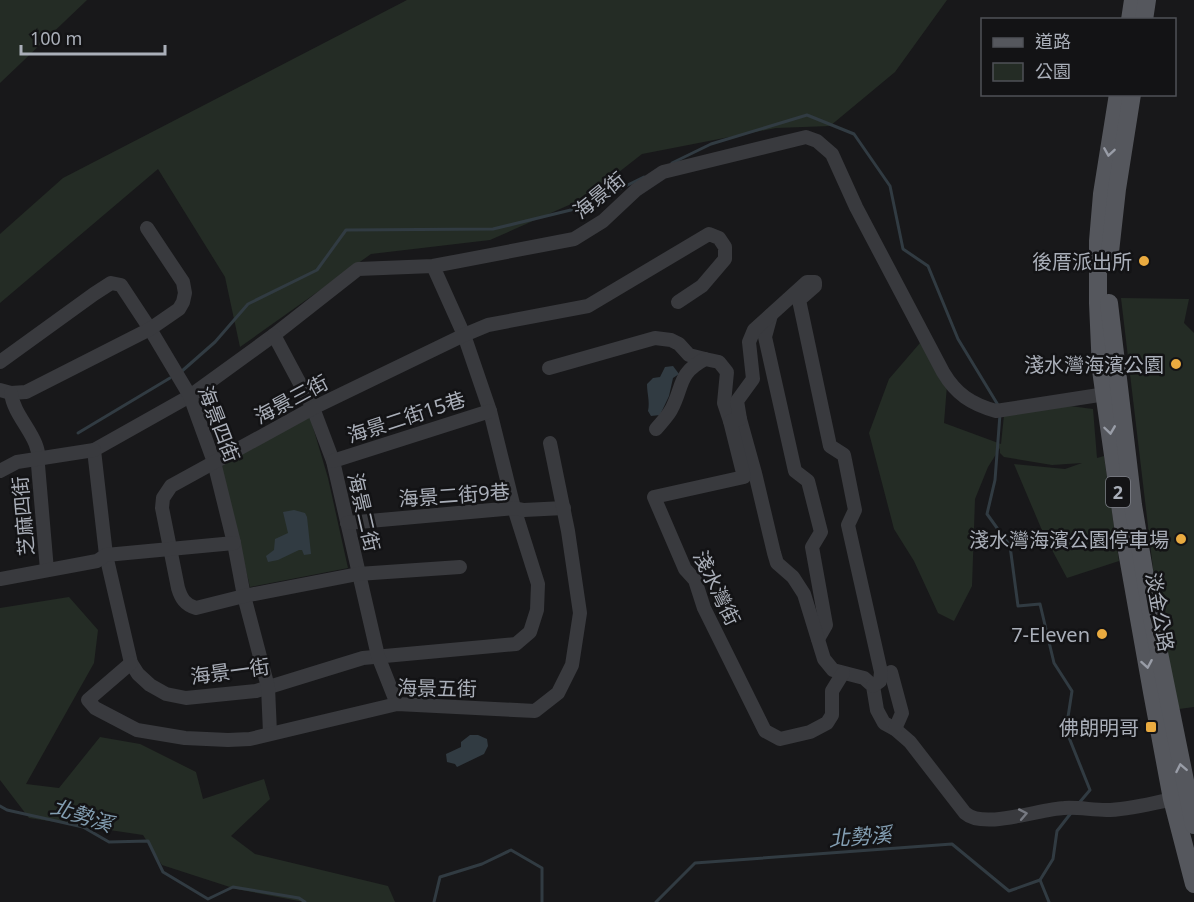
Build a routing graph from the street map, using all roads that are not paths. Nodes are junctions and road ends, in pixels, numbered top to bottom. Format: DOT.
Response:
graph roads {
  1 [pos="1133,0"];
  2 [pos="1147,0"];
  3 [pos="1130,18"];
  4 [pos="1144,18"];
  5 [pos="1118,96"];
  6 [pos="1132,96"];
  7 [pos="147,228"];
  8 [pos="433,266"];
  9 [pos="678,302"];
  10 [pos="772,314"];
  11 [pos="150,329"];
  12 [pos="274,335"];
  13 [pos="464,335"];
  14 [pos="705,359"];
  15 [pos="0,362"];
  16 [pos="549,368"];
  17 [pos="5,392"];
  18 [pos="1113,392"];
  19 [pos="190,396"];
  20 [pos="313,408"];
  21 [pos="490,411"];
  22 [pos="735,420"];
  23 [pos="656,429"];
  24 [pos="550,443"];
  25 [pos="94,450"];
  26 [pos="39,458"];
  27 [pos="333,461"];
  28 [pos="214,462"];
  29 [pos="0,471"];
  30 [pos="514,508"];
  31 [pos="564,508"];
  32 [pos="347,523"];
  33 [pos="234,543"];
  34 [pos="171,549"];
  35 [pos="106,555"];
  36 [pos="460,567"];
  37 [pos="48,570"];
  38 [pos="358,574"];
  39 [pos="0,579"];
  40 [pos="244,596"];
  41 [pos="818,639"];
  42 [pos="378,656"];
  43 [pos="131,663"];
  44 [pos="891,672"];
  45 [pos="843,673"];
  46 [pos="873,686"];
  47 [pos="268,687"];
  48 [pos="397,704"];
  49 [pos="895,729"];
  50 [pos="270,733"];
  51 [pos="1180,798"];
  52 [pos="1194,825"];
  53 [pos="1194,884"];
  1 -- 3 [label="main road"];
  2 -- 4 [label="main road"];
  5 -- 18 [label="main road, 淡金公路 / 2, one-way"];
  6 -- 18 [label="main road, 淡金公路 / 2"];
  7 -- 11 [label="street"];
  8 -- 12 [label="street"];
  8 -- 13 [label="street, 海景一街"];
  8 -- 18 [label="street, 海景街"];
  9 -- 13 [label="street, 海景三街"];
  10 -- 22 [label="street, 淺水灣街"];
  10 -- 41 [label="street"];
  10 -- 46 [label="street, 淺水灣街"];
  11 -- 15 [label="street, 海景四街"];
  11 -- 17 [label="street"];
  11 -- 19 [label="street, 海景四街"];
  12 -- 19 [label="street"];
  12 -- 20 [label="street, 海景二街"];
  13 -- 20 [label="street, 海景三街"];
  13 -- 21 [label="street, 海景一街"];
  14 -- 16 [label="street"];
  14 -- 22 [label="street"];
  14 -- 23 [label="street"];
  17 -- 26 [label="street, 芝麻四街"];
  18 -- 51 [label="main road, 淡金公路 / 2"];
  19 -- 25 [label="street"];
  19 -- 28 [label="street, 海景四街"];
  20 -- 27 [label="street, 海景二街"];
  20 -- 28 [label="street, 海景三街"];
  21 -- 27 [label="street, 海景二街15巷"];
  21 -- 30 [label="street, 海景一街"];
  22 -- 41 [label="street, 淺水灣街"];
  22 -- 45 [label="street, 淺水灣街"];
  24 -- 31 [label="street, 海景五街"];
  25 -- 26 [label="street"];
  25 -- 35 [label="street, 海景一街"];
  26 -- 29 [label="street"];
  26 -- 37 [label="street, 芝麻四街"];
  27 -- 32 [label="street, 海景二街"];
  28 -- 33 [label="street, 海景四街"];
  28 -- 34 [label="street, 海景三街"];
  30 -- 31 [label="street, 海景二街9巷"];
  30 -- 32 [label="street, 海景二街9巷"];
  30 -- 42 [label="street, 海景一街"];
  31 -- 48 [label="street, 海景五街"];
  32 -- 38 [label="street, 海景二街"];
  33 -- 34 [label="street"];
  33 -- 40 [label="street, 海景四街"];
  34 -- 35 [label="street"];
  34 -- 40 [label="street, 海景三街"];
  35 -- 37 [label="street"];
  35 -- 43 [label="street, 海景一街"];
  36 -- 38 [label="street, 海景三街"];
  37 -- 39 [label="street"];
  38 -- 40 [label="street, 海景三街"];
  38 -- 42 [label="street, 海景二街"];
  40 -- 47 [label="street, 海景四街"];
  41 -- 45 [label="street, 淺水灣街"];
  42 -- 47 [label="street, 海景一街"];
  42 -- 48 [label="street, 海景二街"];
  43 -- 47 [label="street, 海景一街"];
  43 -- 50 [label="street, 海景五街"];
  44 -- 49 [label="street"];
  45 -- 46 [label="street, 淺水灣街"];
  46 -- 49 [label="street, 淺水灣街"];
  47 -- 50 [label="street, 海景四街"];
  48 -- 50 [label="street, 海景五街"];
  49 -- 51 [label="street, 淺水灣街, one-way"];
  51 -- 52 [label="main road, 淡金公路 / 2"];
  51 -- 53 [label="main road, 淡金公路 / 2"];
}
